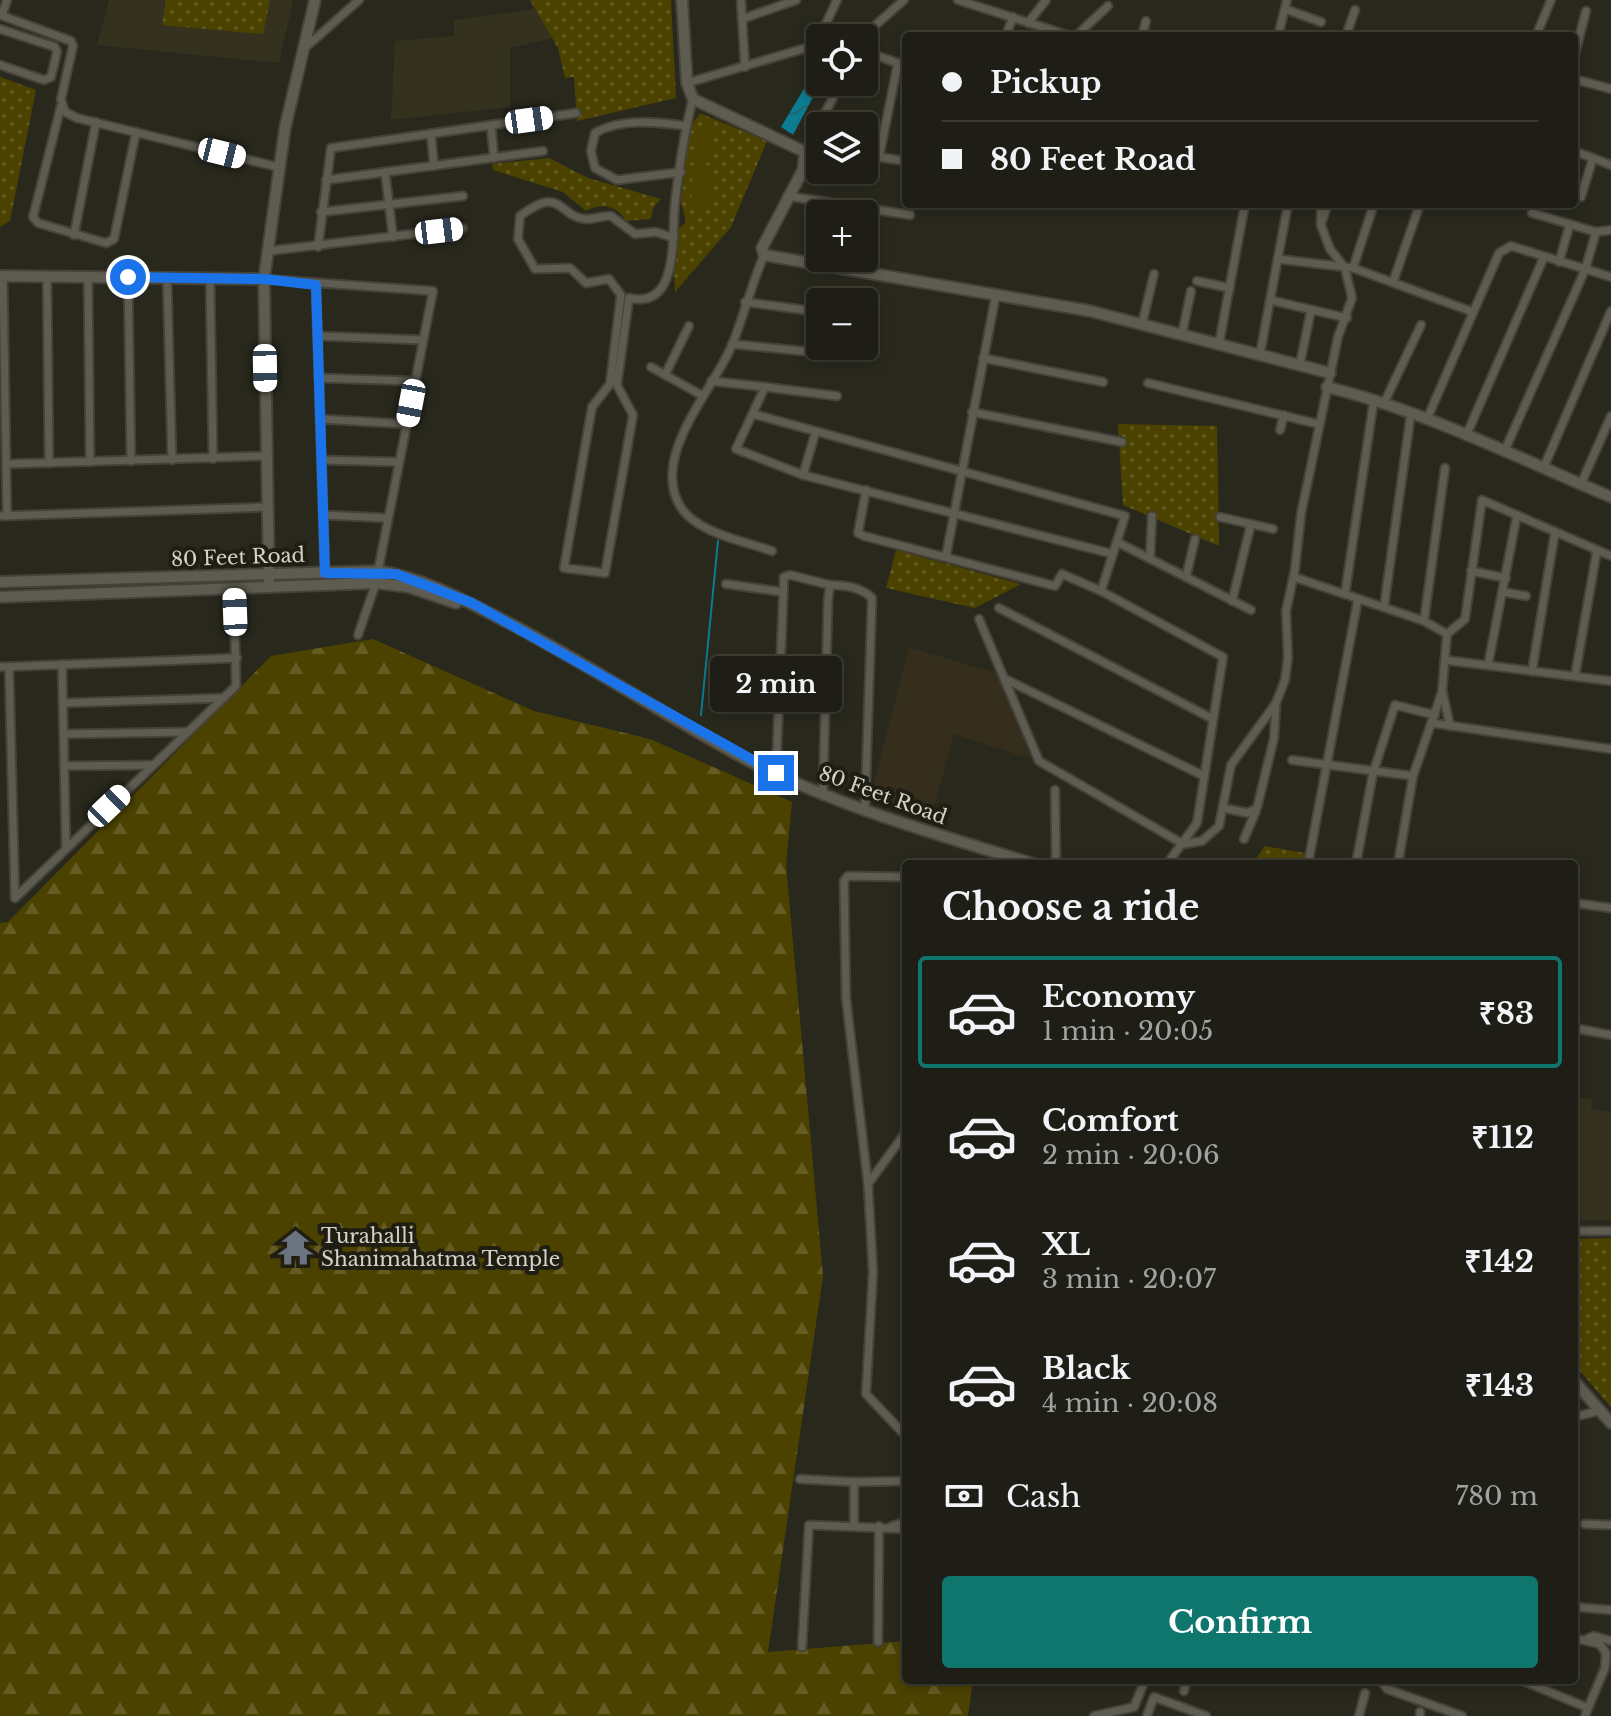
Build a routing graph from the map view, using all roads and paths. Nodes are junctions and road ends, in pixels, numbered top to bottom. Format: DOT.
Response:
graph roads {
  1 [pos="7,0"];
  2 [pos="315,0"];
  3 [pos="359,0"];
  4 [pos="682,0"];
  5 [pos="741,0"];
  6 [pos="796,0"];
  7 [pos="837,0"];
  8 [pos="904,0"];
  9 [pos="958,0"];
  10 [pos="985,0"];
  11 [pos="1276,0"];
  12 [pos="1551,0"];
  13 [pos="1046,1"];
  14 [pos="1286,4"];
  15 [pos="978,6"];
  16 [pos="1108,6"];
  17 [pos="1355,10"];
  18 [pos="1586,11"];
  19 [pos="1,15"];
  20 [pos="1013,17"];
  21 [pos="742,19"];
  22 [pos="1146,21"];
  23 [pos="1321,22"];
  24 [pos="1028,23"];
  25 [pos="877,24"];
  26 [pos="0,29"];
  27 [pos="1007,32"];
  28 [pos="1059,32"];
  29 [pos="1078,32"];
  30 [pos="1143,32"];
  31 [pos="1279,32"];
  32 [pos="1347,32"];
  33 [pos="1538,32"];
  34 [pos="1578,42"];
  35 [pos="304,49"];
  36 [pos="878,56"];
  37 [pos="902,64"];
  38 [pos="0,65"];
  39 [pos="745,67"];
  40 [pos="1611,78"];
  41 [pos="1578,80"];
  42 [pos="687,83"];
  43 [pos="1610,88"];
  44 [pos="693,99"];
  45 [pos="61,106"];
  46 [pos="576,113"];
  47 [pos="96,122"];
  48 [pos="491,125"];
  49 [pos="686,126"];
  50 [pos="136,132"];
  51 [pos="431,134"];
  52 [pos="806,149"];
  53 [pos="543,151"];
  54 [pos="1578,152"];
  55 [pos="879,157"];
  56 [pos="494,158"];
  57 [pos="806,158"];
  58 [pos="1593,158"];
  59 [pos="902,160"];
  60 [pos="1611,165"];
  61 [pos="434,166"];
  62 [pos="278,167"];
  63 [pos="385,172"];
  64 [pos="681,172"];
  65 [pos="326,180"];
  66 [pos="463,196"];
  67 [pos="787,196"];
  68 [pos="1581,197"];
  69 [pos="389,204"];
  70 [pos="1244,208"];
  71 [pos="1287,208"];
  72 [pos="1321,208"];
  73 [pos="1327,208"];
  74 [pos="1372,208"];
  75 [pos="1419,208"];
  76 [pos="321,212"];
  77 [pos="1532,213"];
  78 [pos="910,215"];
  79 [pos="1570,224"];
  80 [pos="1321,225"];
  81 [pos="463,228"];
  82 [pos="1611,230"];
  83 [pos="1596,232"];
  84 [pos="74,235"];
  85 [pos="393,237"];
  86 [pos="674,238"];
  87 [pos="318,247"];
  88 [pos="764,255"];
  89 [pos="267,257"];
  90 [pos="1544,257"];
  91 [pos="1278,259"];
  92 [pos="1559,262"];
  93 [pos="1349,268"];
  94 [pos="1585,270"];
  95 [pos="1154,274"];
  96 [pos="2,276"];
  97 [pos="47,276"];
  98 [pos="88,276"];
  99 [pos="128,277"];
  100 [pos="1611,277"];
  101 [pos="167,278"];
  102 [pos="210,279"];
  103 [pos="264,279"];
  104 [pos="1197,281"];
  105 [pos="1393,282"];
  106 [pos="316,285"];
  107 [pos="1230,288"];
  108 [pos="1191,291"];
  109 [pos="996,294"];
  110 [pos="1270,300"];
  111 [pos="745,302"];
  112 [pos="624,310"];
  113 [pos="806,310"];
  114 [pos="1311,310"];
  115 [pos="1611,311"];
  116 [pos="1473,312"];
  117 [pos="1347,318"];
  118 [pos="1142,324"];
  119 [pos="1421,325"];
  120 [pos="689,326"];
  121 [pos="1182,334"];
  122 [pos="318,336"];
  123 [pos="423,340"];
  124 [pos="732,344"];
  125 [pos="1219,344"];
  126 [pos="806,351"];
  127 [pos="1260,354"];
  128 [pos="983,358"];
  129 [pos="616,363"];
  130 [pos="1300,364"];
  131 [pos="651,367"];
  132 [pos="1330,373"];
  133 [pos="665,375"];
  134 [pos="319,378"];
  135 [pos="415,381"];
  136 [pos="711,381"];
  137 [pos="1103,382"];
  138 [pos="1148,383"];
  139 [pos="765,387"];
  140 [pos="1327,387"];
  141 [pos="703,396"];
  142 [pos="837,396"];
  143 [pos="1379,401"];
  144 [pos="972,412"];
  145 [pos="1411,413"];
  146 [pos="753,414"];
  147 [pos="1284,415"];
  148 [pos="1611,416"];
  149 [pos="320,419"];
  150 [pos="1427,419"];
  151 [pos="406,424"];
  152 [pos="1318,424"];
  153 [pos="1280,430"];
  154 [pos="815,434"];
  155 [pos="1466,436"];
  156 [pos="1122,442"];
  157 [pos="1504,452"];
  158 [pos="266,456"];
  159 [pos="213,459"];
  160 [pos="172,460"];
  161 [pos="322,460"];
  162 [pos="131,461"];
  163 [pos="90,462"];
  164 [pos="399,462"];
  165 [pos="49,463"];
  166 [pos="6,464"];
  167 [pos="1445,468"];
  168 [pos="1543,469"];
  169 [pos="961,472"];
  170 [pos="803,475"];
  171 [pos="1581,484"];
  172 [pos="866,490"];
  173 [pos="1611,497"];
  174 [pos="268,507"];
  175 [pos="954,511"];
  176 [pos="324,515"];
  177 [pos="1517,515"];
  178 [pos="3,516"];
  179 [pos="1152,516"];
  180 [pos="1220,517"];
  181 [pos="387,518"];
  182 [pos="1251,524"];
  183 [pos="1273,529"];
  184 [pos="1555,532"];
  185 [pos="1195,539"];
  186 [pos="1117,542"];
  187 [pos="1597,550"];
  188 [pos="772,551"];
  189 [pos="1113,554"];
  190 [pos="946,556"];
  191 [pos="1611,556"];
  192 [pos="1150,559"];
  193 [pos="1471,571"];
  194 [pos="325,573"];
  195 [pos="269,574"];
  196 [pos="377,577"];
  197 [pos="1186,577"];
  198 [pos="1294,577"];
  199 [pos="1506,578"];
  200 [pos="0,582"];
  201 [pos="726,584"];
  202 [pos="830,585"];
  203 [pos="269,588"];
  204 [pos="234,589"];
  205 [pos="1101,591"];
  206 [pos="783,592"];
  207 [pos="1503,592"];
  208 [pos="1345,594"];
  209 [pos="1526,596"];
  210 [pos="0,597"];
  211 [pos="1358,599"];
  212 [pos="1232,601"];
  213 [pos="1384,607"];
  214 [pos="999,608"];
  215 [pos="1251,610"];
  216 [pos="979,619"];
  217 [pos="1424,621"];
  218 [pos="510,627"];
  219 [pos="1447,634"];
  220 [pos="358,635"];
  221 [pos="237,658"];
  222 [pos="1445,660"];
  223 [pos="62,664"];
  224 [pos="1488,665"];
  225 [pos="4,667"];
  226 [pos="1532,671"];
  227 [pos="1575,676"];
  228 [pos="1005,679"];
  229 [pos="1611,681"];
  230 [pos="1442,692"];
  231 [pos="223,698"];
  232 [pos="63,703"];
  233 [pos="1276,703"];
  234 [pos="1211,718"];
  235 [pos="1433,719"];
  236 [pos="1450,726"];
  237 [pos="188,732"];
  238 [pos="64,734"];
  239 [pos="1611,749"];
  240 [pos="1292,760"];
  241 [pos="153,765"];
  242 [pos="1325,765"];
  243 [pos="64,766"];
  244 [pos="776,773"];
  245 [pos="1373,773"];
  246 [pos="1204,776"];
  247 [pos="1413,776"];
  248 [pos="1055,790"];
  249 [pos="823,792"];
  250 [pos="865,807"];
  251 [pos="1223,808"];
  252 [pos="1256,811"];
  253 [pos="1244,839"];
  254 [pos="1183,844"];
  255 [pos="66,848"];
  256 [pos="1000,860"];
  257 [pos="1022,860"];
  258 [pos="1056,860"];
  259 [pos="1170,860"];
  260 [pos="1309,860"];
  261 [pos="1357,860"];
  262 [pos="1399,860"];
  263 [pos="902,877"];
  264 [pos="1578,904"];
  265 [pos="1611,908"];
  266 [pos="1578,1029"];
  267 [pos="1611,1035"];
  268 [pos="902,1137"];
  269 [pos="868,1184"];
  270 [pos="1578,1231"];
  271 [pos="1611,1231"];
  272 [pos="1578,1386"];
  273 [pos="1578,1394"];
  274 [pos="1594,1412"];
  275 [pos="1578,1416"];
  276 [pos="1611,1423"];
  277 [pos="1611,1431"];
  278 [pos="902,1432"];
  279 [pos="800,1479"];
  280 [pos="902,1481"];
  281 [pos="854,1482"];
  282 [pos="902,1523"];
  283 [pos="1585,1524"];
  284 [pos="854,1525"];
  285 [pos="1611,1525"];
  286 [pos="879,1526"];
  287 [pos="892,1526"];
  288 [pos="902,1528"];
  289 [pos="1578,1607"];
  290 [pos="1611,1610"];
  291 [pos="1578,1638"];
  292 [pos="1587,1639"];
  293 [pos="1611,1641"];
  294 [pos="878,1642"];
  295 [pos="802,1647"];
  296 [pos="1143,1684"];
  297 [pos="1186,1684"];
  298 [pos="1384,1684"];
  299 [pos="1529,1684"];
  300 [pos="1184,1691"];
  301 [pos="1365,1693"];
  302 [pos="1586,1712"];
  303 [pos="1202,1715"];
  304 [pos="1094,1716"];
  305 [pos="1147,1716"];
  306 [pos="1359,1716"];
  307 [pos="1462,1716"];
  1 -- 19 [label="street"];
  2 -- 35 [label="main road"];
  3 -- 35 [label="street"];
  4 -- 42 [label="main road"];
  5 -- 21 [label="street"];
  6 -- 21 [label="street"];
  7 -- 39 [label="street"];
  8 -- 25 [label="street"];
  9 -- 15 [label="street"];
  10 -- 15 [label="street"];
  11 -- 14 [label="street"];
  12 -- 33 [label="street"];
  13 -- 24 [label="street"];
  14 -- 23 [label="street"];
  14 -- 31 [label="street"];
  15 -- 20 [label="street"];
  16 -- 29 [label="street"];
  17 -- 32 [label="street"];
  18 -- 34 [label="street"];
  19 -- 45 [label="street"];
  20 -- 24 [label="street"];
  20 -- 27 [label="street"];
  21 -- 39 [label="street"];
  22 -- 30 [label="street"];
  24 -- 28 [label="street"];
  26 -- 38 [label="street"];
  35 -- 62 [label="main road"];
  36 -- 37 [label="street"];
  37 -- 55 [label="street"];
  39 -- 42 [label="street"];
  40 -- 43 [label="street"];
  41 -- 43 [label="street"];
  42 -- 44 [label="main road"];
  44 -- 49 [label="street"];
  44 -- 52 [label="main road"];
  45 -- 47 [label="street"];
  45 -- 84 [label="street"];
  46 -- 48 [label="street"];
  47 -- 50 [label="street"];
  47 -- 84 [label="street"];
  48 -- 51 [label="street"];
  48 -- 56 [label="street"];
  49 -- 64 [label="street"];
  49 -- 64 [label="street"];
  50 -- 62 [label="street"];
  50 -- 84 [label="street"];
  51 -- 61 [label="street"];
  51 -- 65 [label="street"];
  53 -- 56 [label="street"];
  54 -- 58 [label="street"];
  55 -- 59 [label="street"];
  56 -- 61 [label="street"];
  57 -- 67 [label="main road"];
  58 -- 60 [label="street"];
  58 -- 68 [label="street"];
  61 -- 63 [label="street"];
  62 -- 89 [label="main road"];
  63 -- 65 [label="street"];
  63 -- 69 [label="street"];
  64 -- 86 [label="street"];
  65 -- 76 [label="street"];
  66 -- 69 [label="street"];
  67 -- 78 [label="street"];
  67 -- 88 [label="main road"];
  69 -- 76 [label="street"];
  69 -- 85 [label="street"];
  70 -- 107 [label="street"];
  71 -- 91 [label="street"];
  72 -- 80 [label="street"];
  73 -- 80 [label="street"];
  74 -- 93 [label="street"];
  75 -- 105 [label="street"];
  76 -- 87 [label="street"];
  77 -- 79 [label="street"];
  79 -- 83 [label="street"];
  79 -- 92 [label="street"];
  80 -- 93 [label="street"];
  81 -- 85 [label="street"];
  82 -- 83 [label="street"];
  83 -- 94 [label="street"];
  85 -- 87 [label="street"];
  86 -- 112 [label="street"];
  86 -- 112 [label="street"];
  87 -- 89 [label="street"];
  88 -- 109 [label="main road"];
  88 -- 111 [label="street"];
  89 -- 103 [label="main road"];
  90 -- 92 [label="street"];
  90 -- 116 [label="street"];
  90 -- 155 [label="street"];
  91 -- 93 [label="street"];
  91 -- 110 [label="street"];
  92 -- 94 [label="street"];
  93 -- 105 [label="street"];
  93 -- 117 [label="street"];
  94 -- 100 [label="street"];
  94 -- 157 [label="street"];
  95 -- 118 [label="street"];
  96 -- 97 [label="main road"];
  96 -- 166 [label="street"];
  97 -- 98 [label="main road"];
  97 -- 165 [label="street"];
  98 -- 99 [label="main road"];
  98 -- 163 [label="street"];
  99 -- 101 [label="main road"];
  99 -- 162 [label="street"];
  101 -- 102 [label="main road"];
  101 -- 160 [label="street"];
  102 -- 103 [label="main road"];
  102 -- 159 [label="street"];
  103 -- 106 [label="street"];
  103 -- 158 [label="main road"];
  104 -- 107 [label="street"];
  105 -- 116 [label="street"];
  106 -- 122 [label="street"];
  106 -- 123 [label="street"];
  107 -- 125 [label="street"];
  108 -- 121 [label="street"];
  109 -- 118 [label="main road"];
  109 -- 128 [label="street"];
  110 -- 114 [label="street"];
  110 -- 127 [label="street"];
  111 -- 113 [label="street"];
  111 -- 124 [label="street"];
  112 -- 129 [label="street"];
  114 -- 117 [label="street"];
  114 -- 130 [label="street"];
  115 -- 168 [label="street"];
  116 -- 150 [label="street"];
  117 -- 132 [label="street"];
  118 -- 121 [label="main road"];
  119 -- 143 [label="street"];
  120 -- 133 [label="street"];
  121 -- 125 [label="main road"];
  122 -- 123 [label="street"];
  122 -- 134 [label="street"];
  123 -- 135 [label="street"];
  124 -- 126 [label="street"];
  124 -- 136 [label="street"];
  125 -- 127 [label="main road"];
  127 -- 130 [label="main road"];
  128 -- 137 [label="street"];
  128 -- 144 [label="street"];
  129 -- 129 [label="street"];
  130 -- 132 [label="main road"];
  131 -- 133 [label="street"];
  132 -- 140 [label="street"];
  133 -- 141 [label="street"];
  134 -- 135 [label="street"];
  134 -- 149 [label="street"];
  135 -- 151 [label="street"];
  136 -- 139 [label="street"];
  136 -- 141 [label="street"];
  138 -- 147 [label="street"];
  139 -- 142 [label="street"];
  139 -- 146 [label="street"];
  140 -- 143 [label="main road"];
  140 -- 152 [label="street"];
  141 -- 188 [label="street"];
  143 -- 145 [label="main road"];
  143 -- 208 [label="street"];
  144 -- 156 [label="street"];
  144 -- 169 [label="street"];
  145 -- 150 [label="main road"];
  145 -- 213 [label="street"];
  146 -- 154 [label="street"];
  146 -- 170 [label="street"];
  147 -- 152 [label="street"];
  147 -- 153 [label="street"];
  148 -- 171 [label="street"];
  149 -- 151 [label="street"];
  149 -- 161 [label="street"];
  150 -- 155 [label="main road"];
  151 -- 164 [label="street"];
  152 -- 198 [label="street"];
  154 -- 169 [label="street"];
  154 -- 170 [label="street"];
  155 -- 157 [label="main road"];
  157 -- 168 [label="main road"];
  158 -- 159 [label="street"];
  158 -- 174 [label="main road"];
  159 -- 160 [label="street"];
  160 -- 162 [label="street"];
  161 -- 164 [label="street"];
  161 -- 176 [label="street"];
  162 -- 163 [label="street"];
  163 -- 165 [label="street"];
  164 -- 181 [label="street"];
  165 -- 166 [label="street"];
  166 -- 178 [label="street"];
  167 -- 217 [label="street"];
  168 -- 171 [label="main road"];
  169 -- 175 [label="street"];
  169 -- 186 [label="street"];
  170 -- 172 [label="street"];
  171 -- 173 [label="main road"];
  172 -- 175 [label="street"];
  172 -- 190 [label="street"];
  174 -- 178 [label="street"];
  174 -- 195 [label="main road"];
  175 -- 189 [label="street"];
  175 -- 190 [label="street"];
  176 -- 181 [label="street"];
  176 -- 194 [label="street"];
  177 -- 184 [label="street"];
  177 -- 193 [label="street"];
  177 -- 199 [label="street"];
  179 -- 192 [label="street"];
  180 -- 182 [label="street"];
  181 -- 196 [label="street"];
  182 -- 183 [label="street"];
  182 -- 212 [label="street"];
  184 -- 187 [label="street"];
  184 -- 226 [label="street"];
  185 -- 197 [label="street"];
  186 -- 189 [label="street"];
  186 -- 192 [label="street"];
  187 -- 191 [label="street"];
  187 -- 227 [label="street"];
  189 -- 205 [label="street"];
  190 -- 205 [label="street"];
  192 -- 197 [label="street"];
  193 -- 199 [label="street"];
  193 -- 219 [label="street"];
  194 -- 195 [label="main road, 80 Feet Road"];
  194 -- 196 [label="main road, 80 Feet Road"];
  195 -- 200 [label="main road, 80 Feet Road"];
  195 -- 203 [label="main road"];
  196 -- 203 [label="main road, 80 Feet Road"];
  196 -- 218 [label="main road, 80 Feet Road"];
  196 -- 220 [label="street"];
  197 -- 212 [label="street"];
  198 -- 208 [label="street"];
  198 -- 233 [label="street"];
  199 -- 207 [label="street"];
  201 -- 206 [label="street"];
  202 -- 206 [label="street"];
  202 -- 249 [label="street"];
  202 -- 250 [label="street"];
  203 -- 204 [label="main road, 80 Feet Road"];
  204 -- 210 [label="main road, 80 Feet Road"];
  204 -- 221 [label="street"];
  205 -- 234 [label="street"];
  206 -- 244 [label="street"];
  207 -- 209 [label="street"];
  207 -- 224 [label="street"];
  208 -- 211 [label="street"];
  211 -- 213 [label="street"];
  211 -- 242 [label="street"];
  212 -- 215 [label="street"];
  213 -- 217 [label="street"];
  214 -- 234 [label="street"];
  216 -- 228 [label="street"];
  217 -- 219 [label="street"];
  218 -- 244 [label="main road, 80 Feet Road"];
  218 -- 256 [label="main road, 80 Feet Road"];
  219 -- 222 [label="street"];
  221 -- 223 [label="street"];
  221 -- 231 [label="street"];
  222 -- 224 [label="street"];
  222 -- 230 [label="street"];
  223 -- 225 [label="street"];
  223 -- 232 [label="street"];
  224 -- 226 [label="street"];
  225 -- 255 [label="street"];
  226 -- 227 [label="street"];
  227 -- 229 [label="street"];
  228 -- 246 [label="street"];
  228 -- 254 [label="street"];
  230 -- 235 [label="street"];
  230 -- 236 [label="street"];
  231 -- 232 [label="street"];
  231 -- 237 [label="street"];
  232 -- 238 [label="street"];
  233 -- 251 [label="street"];
  233 -- 252 [label="street"];
  234 -- 246 [label="street"];
  235 -- 236 [label="street"];
  235 -- 245 [label="street"];
  235 -- 247 [label="street"];
  236 -- 239 [label="street"];
  237 -- 238 [label="street"];
  237 -- 241 [label="street"];
  238 -- 243 [label="street"];
  240 -- 242 [label="street"];
  241 -- 243 [label="street"];
  241 -- 255 [label="street"];
  242 -- 245 [label="street"];
  242 -- 260 [label="street"];
  243 -- 255 [label="street"];
  244 -- 249 [label="main road, 80 Feet Road"];
  245 -- 247 [label="street"];
  245 -- 261 [label="street"];
  246 -- 254 [label="street"];
  247 -- 262 [label="street"];
  248 -- 258 [label="street"];
  249 -- 250 [label="main road, 80 Feet Road"];
  250 -- 257 [label="main road, 80 Feet Road"];
  251 -- 252 [label="street"];
  251 -- 254 [label="street"];
  252 -- 253 [label="street"];
  254 -- 259 [label="street"];
  263 -- 269 [label="street"];
  264 -- 265 [label="street"];
  266 -- 267 [label="street"];
  268 -- 269 [label="street"];
  269 -- 278 [label="street"];
  270 -- 271 [label="street"];
  272 -- 276 [label="main road"];
  273 -- 274 [label="main road"];
  274 -- 275 [label="street"];
  274 -- 277 [label="main road"];
  279 -- 281 [label="street"];
  280 -- 281 [label="street"];
  281 -- 284 [label="street"];
  282 -- 287 [label="street"];
  283 -- 285 [label="street"];
  284 -- 286 [label="street"];
  284 -- 295 [label="street"];
  286 -- 287 [label="street"];
  286 -- 294 [label="street"];
  287 -- 288 [label="street"];
  289 -- 290 [label="street"];
  291 -- 292 [label="street"];
  292 -- 293 [label="street"];
  292 -- 302 [label="street"];
  296 -- 304 [label="street"];
  297 -- 300 [label="street"];
  298 -- 307 [label="street"];
  299 -- 302 [label="street"];
  301 -- 306 [label="street"];
  303 -- 305 [label="street"];
}
